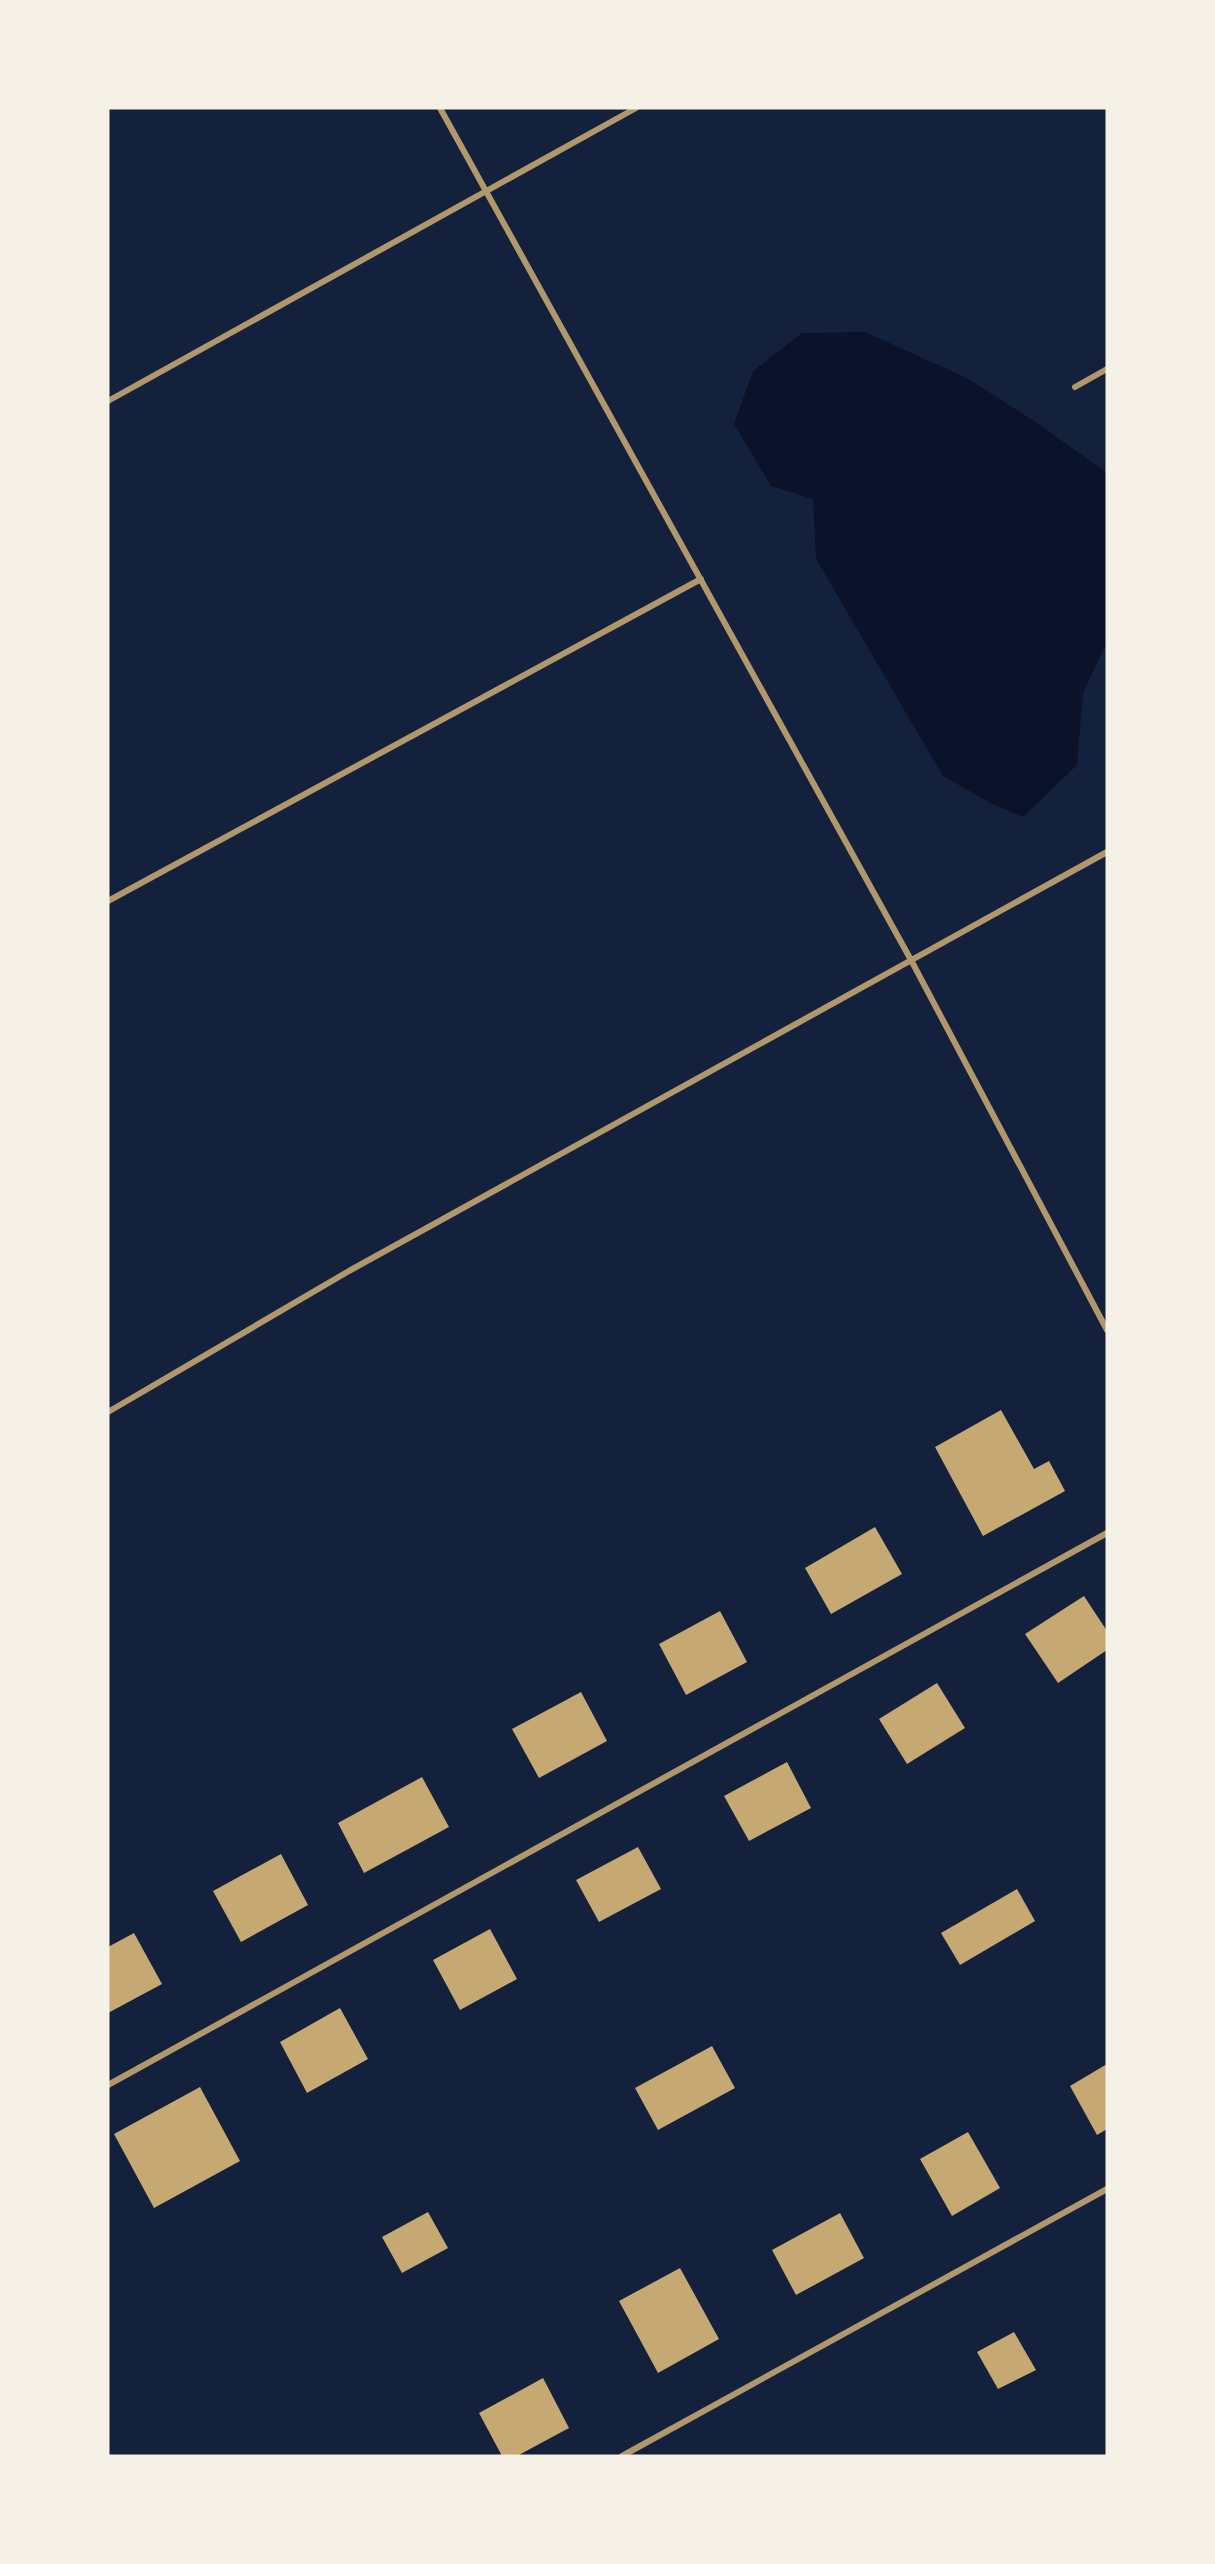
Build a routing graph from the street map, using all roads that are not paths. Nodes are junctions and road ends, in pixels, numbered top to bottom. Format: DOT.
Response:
graph roads {
  1 [pos="440,108"];
  2 [pos="636,108"];
  3 [pos="488,193"];
  4 [pos="1107,369"];
  5 [pos="1075,387"];
  6 [pos="108,401"];
  7 [pos="701,579"];
  8 [pos="1107,852"];
  9 [pos="108,901"];
  10 [pos="911,960"];
  11 [pos="1107,1329"];
  12 [pos="108,1412"];
  13 [pos="1107,1533"];
  14 [pos="108,2085"];
  15 [pos="1107,2189"];
  16 [pos="622,2456"];
  1 -- 3 [label="street"];
  2 -- 3 [label="street"];
  3 -- 6 [label="street"];
  3 -- 7 [label="street"];
  4 -- 5 [label="street"];
  7 -- 9 [label="street"];
  7 -- 10 [label="street"];
  8 -- 10 [label="street"];
  10 -- 11 [label="street"];
  10 -- 12 [label="street"];
  13 -- 14 [label="street"];
  15 -- 16 [label="street"];
}
